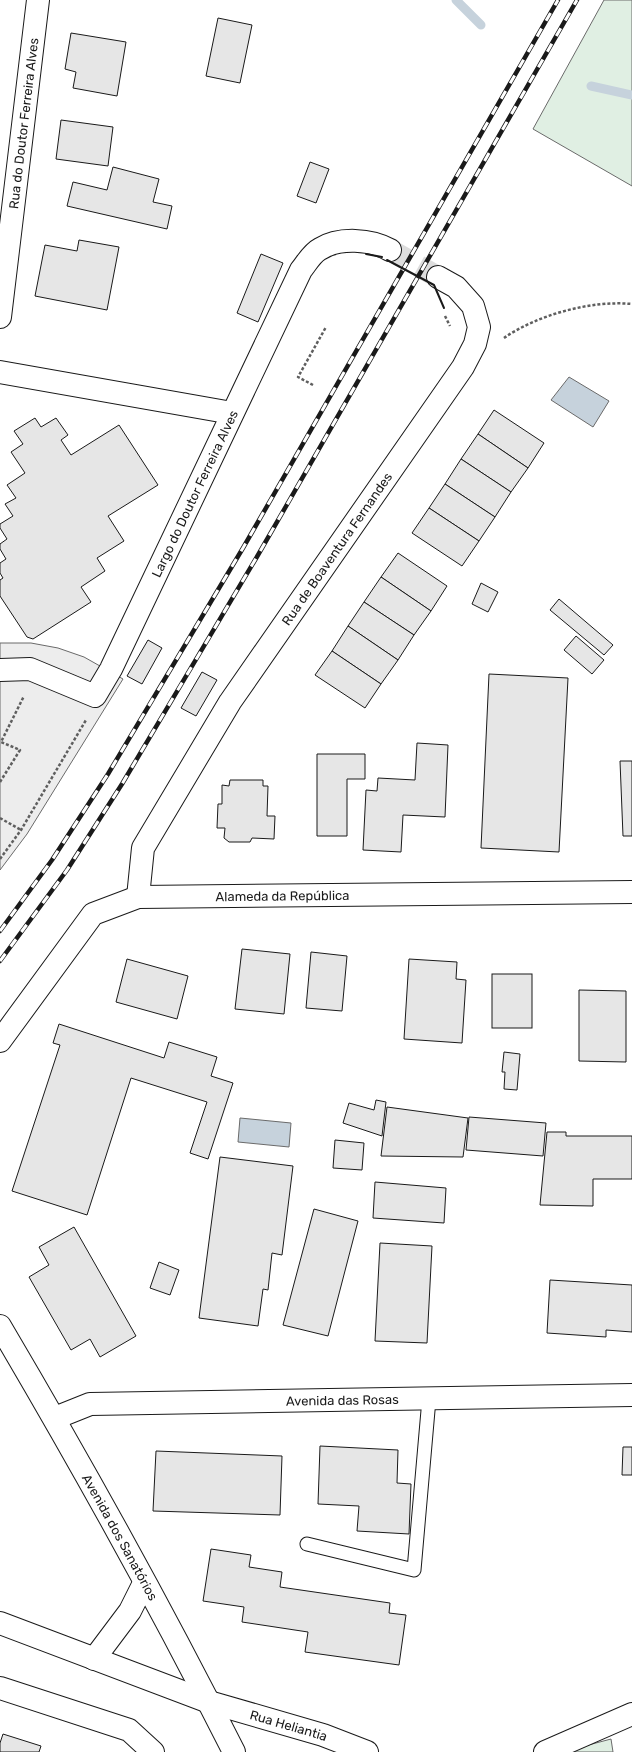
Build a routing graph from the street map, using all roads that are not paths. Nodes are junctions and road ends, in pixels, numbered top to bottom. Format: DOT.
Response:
graph roads {
  1 [pos="38,0"];
  2 [pos="390,250"];
  3 [pos="438,277"];
  4 [pos="0,318"];
  5 [pos="0,372"];
  6 [pos="232,413"];
  7 [pos="0,670"];
  8 [pos="632,892"];
  9 [pos="138,897"];
  10 [pos="0,1041"];
  11 [pos="0,1326"];
  12 [pos="632,1395"];
  13 [pos="429,1399"];
  14 [pos="55,1418"];
  15 [pos="307,1544"];
  16 [pos="144,1583"];
  17 [pos="0,1623"];
  18 [pos="94,1659"];
  19 [pos="0,1688"];
  20 [pos="209,1702"];
  21 [pos="632,1714"];
  22 [pos="153,1752"];
  23 [pos="234,1752"];
  24 [pos="367,1752"];
  25 [pos="545,1752"];
  1 -- 4 [label="street, Rua do Doutor Ferreira Alves"];
  2 -- 6 [label="street"];
  3 -- 9 [label="street, Rua de Boaventura Fernandes"];
  5 -- 6 [label="street, Largo do Doutor Ferreira Alves"];
  6 -- 7 [label="street, Largo do Doutor Ferreira Alves"];
  8 -- 9 [label="street, Alameda da República"];
  9 -- 10 [label="street, Alameda da República"];
  11 -- 14 [label="street, Avenida dos Sanatórios"];
  12 -- 13 [label="street, Avenida das Rosas"];
  13 -- 14 [label="street, Avenida das Rosas"];
  13 -- 15 [label="lane"];
  14 -- 16 [label="street, Avenida dos Sanatórios"];
  16 -- 18 [label="street"];
  16 -- 20 [label="street, Avenida dos Sanatórios"];
  17 -- 18 [label="street, Rua Heliantia"];
  18 -- 20 [label="street, Rua Heliantia"];
  19 -- 22 [label="street"];
  20 -- 23 [label="street, Avenida dos Sanatórios"];
  20 -- 24 [label="street, Rua Heliantia"];
  21 -- 25 [label="street"];
}
